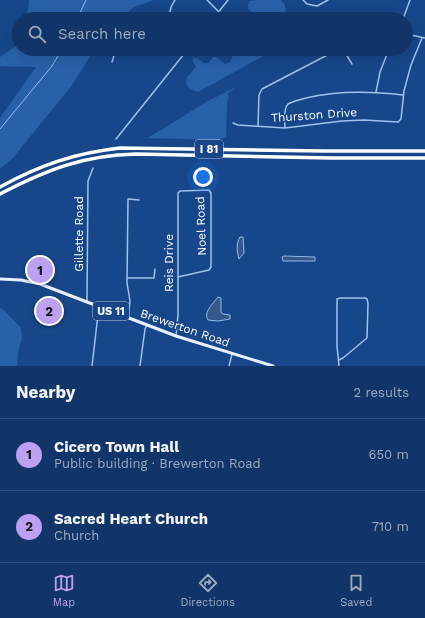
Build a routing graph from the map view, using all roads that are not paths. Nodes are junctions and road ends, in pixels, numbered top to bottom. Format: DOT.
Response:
graph roads {
  1 [pos="175,0"];
  2 [pos="207,0"];
  3 [pos="228,0"];
  4 [pos="303,0"];
  5 [pos="328,0"];
  6 [pos="410,0"];
  7 [pos="219,11"];
  8 [pos="170,12"];
  9 [pos="406,12"];
  10 [pos="413,36"];
  11 [pos="422,38"];
  12 [pos="425,38"];
  13 [pos="114,56"];
  14 [pos="183,56"];
  15 [pos="325,56"];
  16 [pos="347,56"];
  17 [pos="386,56"];
  18 [pos="112,62"];
  19 [pos="352,64"];
  20 [pos="376,92"];
  21 [pos="403,95"];
  22 [pos="233,123"];
  23 [pos="258,127"];
  24 [pos="285,128"];
  25 [pos="116,139"];
  26 [pos="425,151"];
  27 [pos="425,158"];
  28 [pos="93,168"];
  29 [pos="0,187"];
  30 [pos="180,191"];
  31 [pos="0,194"];
  32 [pos="139,200"];
  33 [pos="155,269"];
  34 [pos="178,277"];
  35 [pos="127,278"];
  36 [pos="0,279"];
  37 [pos="87,302"];
  38 [pos="98,306"];
  39 [pos="128,318"];
  40 [pos="147,325"];
  41 [pos="176,336"];
  42 [pos="232,353"];
  43 [pos="339,360"];
  44 [pos="92,366"];
  45 [pos="140,366"];
  46 [pos="229,366"];
  47 [pos="273,366"];
  48 [pos="339,366"];
  1 -- 8 [label="street"];
  2 -- 7 [label="street"];
  3 -- 7 [label="street"];
  4 -- 5 [label="street"];
  6 -- 9 [label="street"];
  10 -- 11 [label="street"];
  11 -- 12 [label="street"];
  11 -- 21 [label="street"];
  13 -- 18 [label="street"];
  14 -- 25 [label="street"];
  15 -- 23 [label="street"];
  16 -- 19 [label="street"];
  17 -- 20 [label="street"];
  20 -- 21 [label="street"];
  20 -- 24 [label="street"];
  21 -- 24 [label="street, Thurston Drive"];
  22 -- 23 [label="street, Thurston Drive"];
  23 -- 24 [label="street, Thurston Drive"];
  26 -- 29 [label="highway, I 81"];
  27 -- 31 [label="highway, I 81"];
  28 -- 37 [label="street, Gillette Road"];
  30 -- 34 [label="street, Reis Drive"];
  30 -- 34 [label="street, Noel Road"];
  32 -- 35 [label="street"];
  33 -- 35 [label="street"];
  34 -- 41 [label="street, Reis Drive"];
  35 -- 39 [label="street"];
  36 -- 37 [label="main road, Brewerton Road / US 11"];
  37 -- 38 [label="main road, Brewerton Road / US 11"];
  38 -- 39 [label="main road, Brewerton Road / US 11"];
  38 -- 44 [label="street"];
  39 -- 40 [label="main road, Brewerton Road / US 11"];
  40 -- 41 [label="main road, Brewerton Road / US 11"];
  40 -- 45 [label="street"];
  41 -- 42 [label="main road, Brewerton Road / US 11"];
  42 -- 46 [label="street"];
  42 -- 47 [label="main road, Brewerton Road / US 11"];
  43 -- 43 [label="street"];
  43 -- 48 [label="street"];
}
